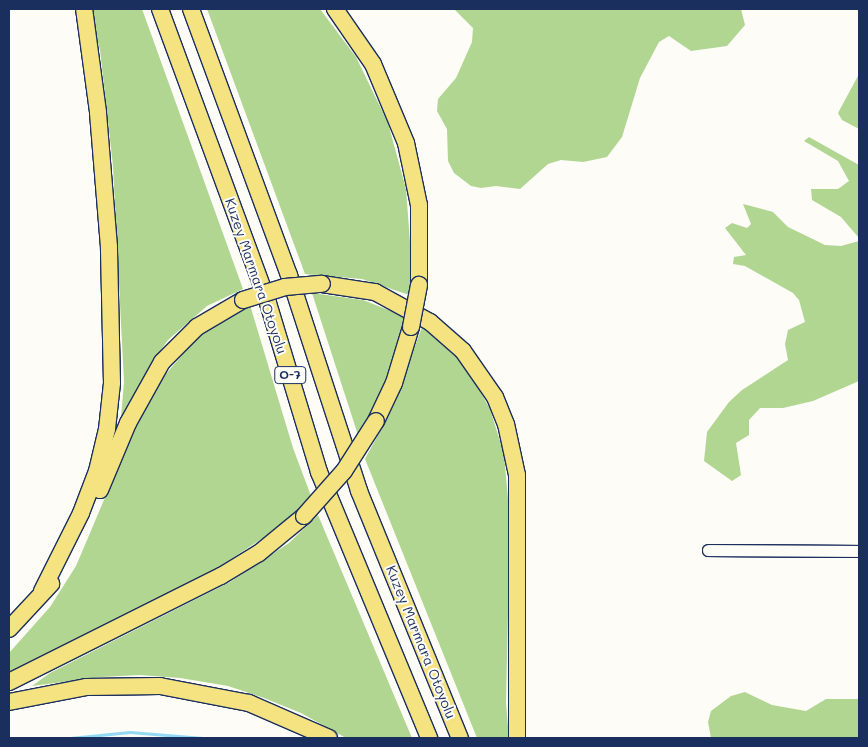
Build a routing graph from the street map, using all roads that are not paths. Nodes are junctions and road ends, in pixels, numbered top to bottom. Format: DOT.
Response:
graph roads {
  1 [pos="84,9"];
  2 [pos="160,9"];
  3 [pos="191,9"];
  4 [pos="335,9"];
  5 [pos="708,550"];
  6 [pos="859,551"];
  7 [pos="42,591"];
  8 [pos="9,629"];
  9 [pos="9,682"];
  10 [pos="9,702"];
  11 [pos="329,738"];
  12 [pos="429,738"];
  13 [pos="460,738"];
  14 [pos="517,738"];
  1 -- 7 [label="highway"];
  2 -- 12 [label="highway, Kuzey Marmara Otoyolu / O-7"];
  3 -- 13 [label="highway, Kuzey Marmara Otoyolu / O-7"];
  4 -- 9 [label="highway, bridge"];
  5 -- 6 [label="street"];
  7 -- 8 [label="highway"];
  7 -- 14 [label="highway, bridge"];
  10 -- 11 [label="highway"];
}
